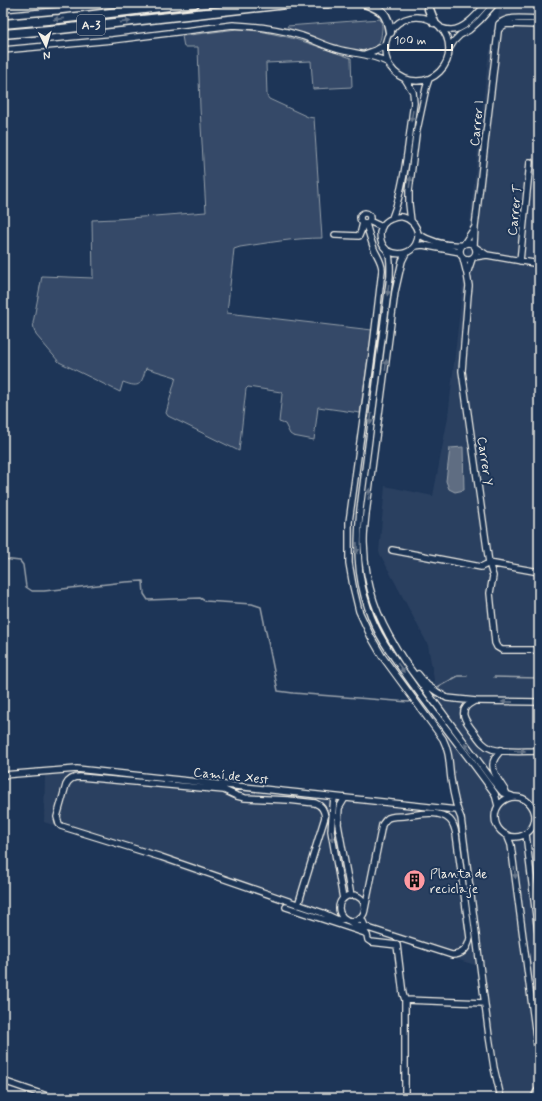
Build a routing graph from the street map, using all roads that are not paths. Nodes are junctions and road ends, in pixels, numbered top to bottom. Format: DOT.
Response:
graph roads {
  1 [pos="68,3"];
  2 [pos="196,3"];
  3 [pos="295,3"];
  4 [pos="323,3"];
  5 [pos="328,3"];
  6 [pos="365,3"];
  7 [pos="429,3"];
  8 [pos="488,3"];
  9 [pos="495,3"];
  10 [pos="3,9"];
  11 [pos="539,19"];
  12 [pos="434,22"];
  13 [pos="3,24"];
  14 [pos="539,25"];
  15 [pos="441,28"];
  16 [pos="390,32"];
  17 [pos="498,33"];
  18 [pos="3,34"];
  19 [pos="385,45"];
  20 [pos="449,49"];
  21 [pos="3,50"];
  22 [pos="364,54"];
  23 [pos="387,62"];
  24 [pos="429,79"];
  25 [pos="405,80"];
  26 [pos="530,162"];
  27 [pos="392,218"];
  28 [pos="411,221"];
  29 [pos="366,223"];
  30 [pos="382,227"];
  31 [pos="475,227"];
  32 [pos="418,234"];
  33 [pos="335,235"];
  34 [pos="463,245"];
  35 [pos="415,246"];
  36 [pos="475,246"];
  37 [pos="388,251"];
  38 [pos="406,253"];
  39 [pos="461,255"];
  40 [pos="487,255"];
  41 [pos="473,258"];
  42 [pos="520,261"];
  43 [pos="539,264"];
  44 [pos="467,274"];
  45 [pos="392,550"];
  46 [pos="489,563"];
  47 [pos="366,565"];
  48 [pos="539,572"];
  49 [pos="539,650"];
  50 [pos="476,701"];
  51 [pos="539,702"];
  52 [pos="501,750"];
  53 [pos="539,751"];
  54 [pos="3,775"];
  55 [pos="510,795"];
  56 [pos="334,797"];
  57 [pos="345,798"];
  58 [pos="498,806"];
  59 [pos="536,809"];
  60 [pos="457,810"];
  61 [pos="539,824"];
  62 [pos="532,829"];
  63 [pos="526,834"];
  64 [pos="507,835"];
  65 [pos="367,893"];
  66 [pos="354,896"];
  67 [pos="343,899"];
  68 [pos="298,905"];
  69 [pos="286,907"];
  70 [pos="365,909"];
  71 [pos="339,910"];
  72 [pos="323,913"];
  73 [pos="361,917"];
  74 [pos="537,917"];
  75 [pos="347,920"];
  76 [pos="371,929"];
  77 [pos="539,941"];
  78 [pos="405,1000"];
  79 [pos="484,1003"];
  80 [pos="539,1060"];
  81 [pos="3,1081"];
  82 [pos="539,1089"];
  83 [pos="124,1098"];
  84 [pos="405,1098"];
  85 [pos="500,1098"];
  86 [pos="534,1098"];
  1 -- 10 [label="street"];
  2 -- 13 [label="highway, A-3, one-way"];
  18 -- 3 [label="highway, A-3, one-way"];
  4 -- 5 [label="highway"];
  6 -- 16 [label="highway"];
  7 -- 12 [label="highway"];
  8 -- 15 [label="street"];
  9 -- 20 [label="street"];
  11 -- 17 [label="street, Carrer I"];
  12 -- 15 [label="street"];
  12 -- 16 [label="street"];
  14 -- 17 [label="street"];
  15 -- 20 [label="street"];
  16 -- 19 [label="street"];
  17 -- 31 [label="street, Carrer I"];
  19 -- 22 [label="street"];
  19 -- 23 [label="street"];
  20 -- 24 [label="street"];
  21 -- 22 [label="street"];
  22 -- 23 [label="street"];
  23 -- 25 [label="street"];
  24 -- 25 [label="street"];
  28 -- 24 [label="street, one-way"];
  25 -- 27 [label="street, one-way"];
  26 -- 42 [label="street, Carrer T"];
  27 -- 28 [label="street"];
  27 -- 30 [label="street"];
  28 -- 32 [label="street"];
  29 -- 30 [label="street"];
  29 -- 33 [label="street"];
  29 -- 60 [label="street"];
  30 -- 37 [label="street"];
  31 -- 34 [label="street, Carrer I"];
  31 -- 36 [label="street, Carrer I"];
  32 -- 34 [label="street"];
  32 -- 35 [label="street"];
  34 -- 36 [label="street"];
  34 -- 39 [label="street"];
  35 -- 38 [label="street"];
  35 -- 39 [label="street"];
  36 -- 40 [label="street"];
  36 -- 41 [label="street"];
  37 -- 38 [label="street"];
  37 -- 58 [label="street, one-way"];
  47 -- 38 [label="street, one-way"];
  39 -- 41 [label="street"];
  39 -- 44 [label="street, Carrer Y"];
  40 -- 41 [label="street"];
  40 -- 42 [label="street"];
  41 -- 44 [label="street, Carrer Y"];
  42 -- 43 [label="street"];
  44 -- 46 [label="street, Carrer Y"];
  45 -- 46 [label="street"];
  46 -- 48 [label="street"];
  46 -- 49 [label="street, Carrer Y"];
  47 -- 50 [label="street"];
  55 -- 47 [label="street, one-way"];
  51 -- 50 [label="street, one-way"];
  50 -- 52 [label="street"];
  52 -- 53 [label="street, one-way"];
  52 -- 55 [label="street"];
  54 -- 56 [label="street, Camí de Xest"];
  55 -- 58 [label="street"];
  55 -- 59 [label="street"];
  56 -- 57 [label="street, Camí de Xest"];
  56 -- 67 [label="street, one-way"];
  57 -- 60 [label="street, Camí de Xest"];
  57 -- 66 [label="street"];
  58 -- 64 [label="street"];
  59 -- 62 [label="street"];
  60 -- 79 [label="street"];
  61 -- 62 [label="street"];
  62 -- 63 [label="street"];
  63 -- 64 [label="street"];
  63 -- 74 [label="street"];
  64 -- 80 [label="street, one-way"];
  65 -- 66 [label="street"];
  65 -- 70 [label="street"];
  65 -- 76 [label="street"];
  66 -- 67 [label="street"];
  66 -- 70 [label="street"];
  67 -- 71 [label="street"];
  68 -- 68 [label="street"];
  68 -- 72 [label="street"];
  69 -- 78 [label="street"];
  70 -- 73 [label="street"];
  71 -- 72 [label="street"];
  71 -- 75 [label="street"];
  72 -- 75 [label="street"];
  73 -- 75 [label="street"];
  73 -- 76 [label="street"];
  74 -- 77 [label="street"];
  75 -- 76 [label="street"];
  78 -- 79 [label="street"];
  78 -- 84 [label="street"];
  79 -- 85 [label="street"];
  81 -- 83 [label="street"];
  82 -- 86 [label="street"];
}
